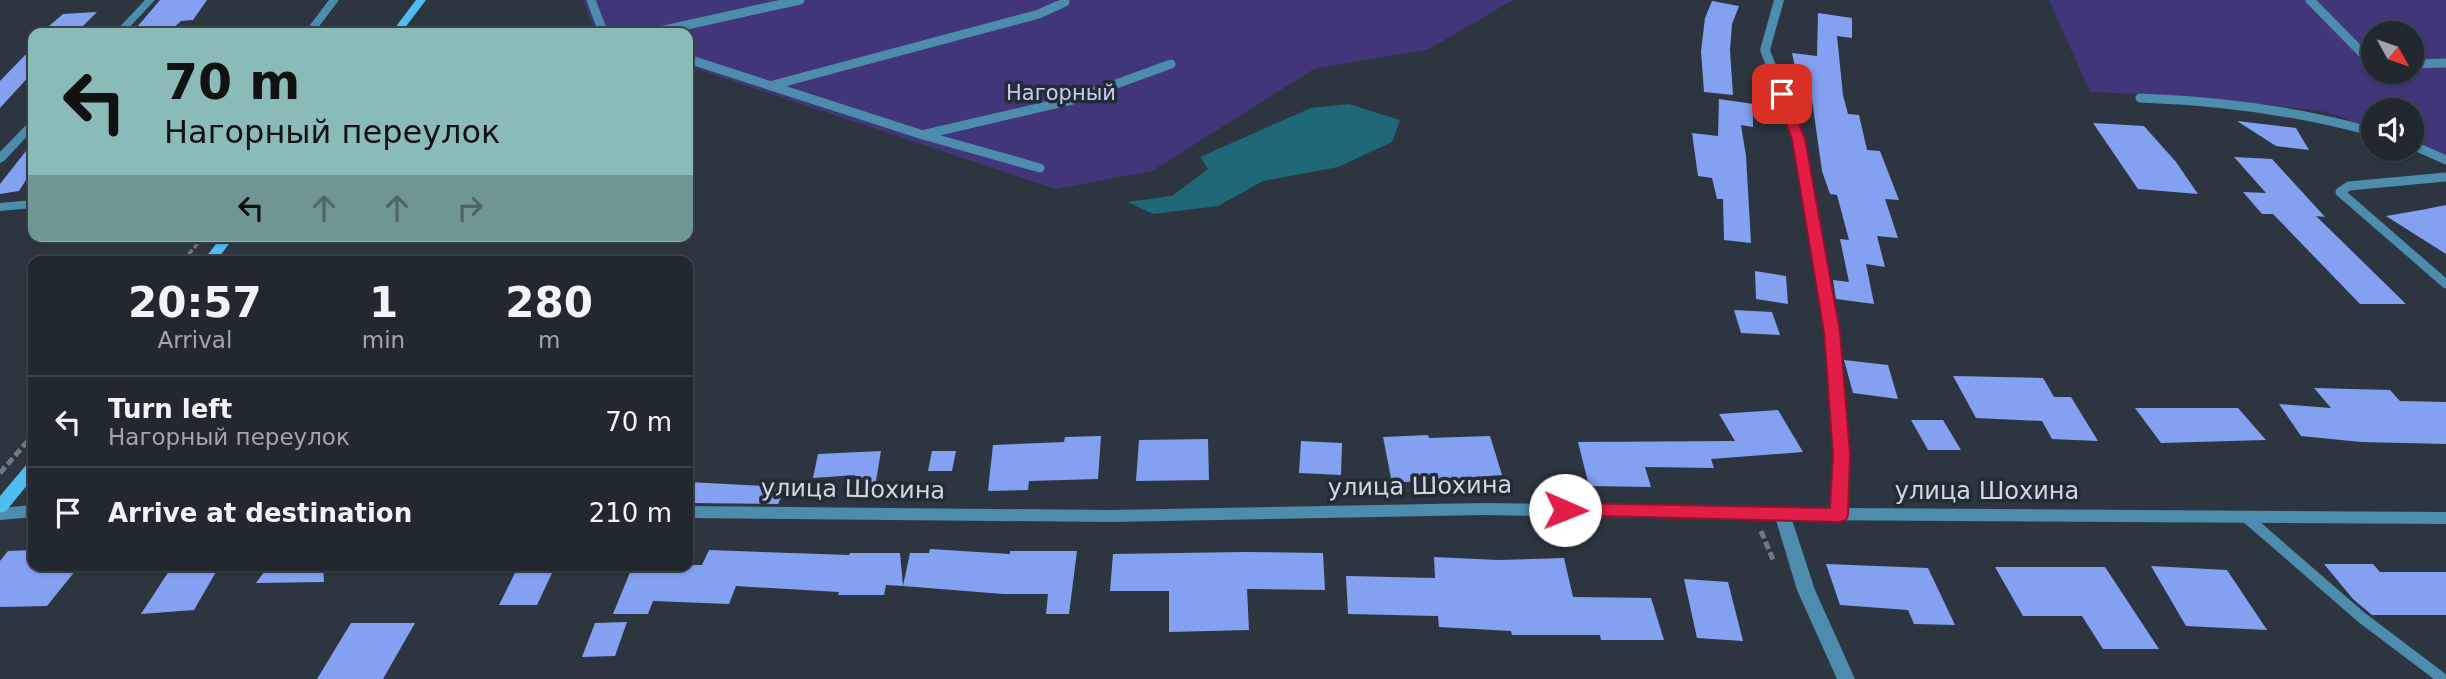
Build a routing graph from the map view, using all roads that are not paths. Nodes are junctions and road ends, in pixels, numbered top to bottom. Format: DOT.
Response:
graph roads {
  1 [pos="150,0"];
  2 [pos="334,0"];
  3 [pos="421,0"];
  4 [pos="591,0"];
  5 [pos="800,0"];
  6 [pos="1063,0"];
  7 [pos="1779,0"];
  8 [pos="2310,0"];
  9 [pos="124,28"];
  10 [pos="313,28"];
  11 [pos="400,28"];
  12 [pos="602,28"];
  13 [pos="673,28"];
  14 [pos="2361,52"];
  15 [pos="693,61"];
  16 [pos="2446,63"];
  17 [pos="1171,64"];
  18 [pos="2424,64"];
  19 [pos="773,85"];
  20 [pos="2140,98"];
  21 [pos="2361,128"];
  22 [pos="28,129"];
  23 [pos="923,135"];
  24 [pos="2424,150"];
  25 [pos="0,159"];
  26 [pos="2446,160"];
  27 [pos="1041,168"];
  28 [pos="2446,177"];
  29 [pos="28,204"];
  30 [pos="0,207"];
  31 [pos="224,242"];
  32 [pos="213,256"];
  33 [pos="2446,284"];
  34 [pos="28,474"];
  35 [pos="0,507"];
  36 [pos="28,511"];
  37 [pos="693,512"];
  38 [pos="0,514"];
  39 [pos="1782,514"];
  40 [pos="1839,515"];
  41 [pos="2246,517"];
  42 [pos="2446,518"];
  43 [pos="1846,679"];
  44 [pos="2444,679"];
  1 -- 9 [label="street"];
  2 -- 10 [label="street"];
  3 -- 11 [label="main road"];
  4 -- 12 [label="lane"];
  5 -- 13 [label="lane"];
  6 -- 19 [label="lane"];
  7 -- 40 [label="street"];
  8 -- 14 [label="lane"];
  15 -- 19 [label="lane"];
  16 -- 18 [label="lane"];
  17 -- 23 [label="lane"];
  19 -- 23 [label="lane"];
  20 -- 21 [label="lane"];
  22 -- 25 [label="street"];
  23 -- 27 [label="lane"];
  24 -- 26 [label="lane"];
  28 -- 33 [label="lane"];
  29 -- 30 [label="street"];
  31 -- 32 [label="main road"];
  34 -- 35 [label="main road"];
  36 -- 38 [label="street"];
  37 -- 39 [label="street, улица Шохина"];
  39 -- 40 [label="street, улица Шохина"];
  39 -- 43 [label="street"];
  40 -- 41 [label="street, улица Шохина"];
  41 -- 42 [label="street, улица Шохина"];
  41 -- 44 [label="lane"];
}
